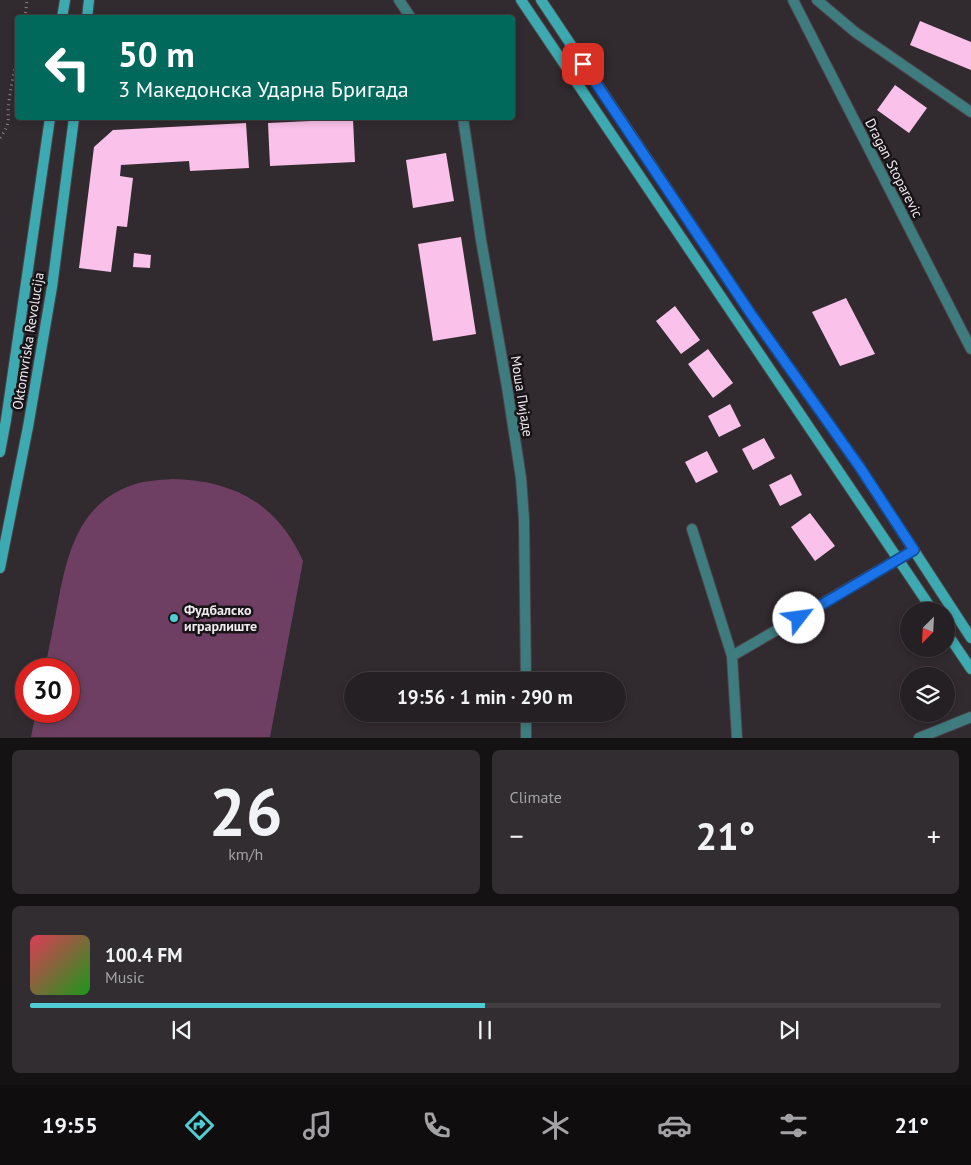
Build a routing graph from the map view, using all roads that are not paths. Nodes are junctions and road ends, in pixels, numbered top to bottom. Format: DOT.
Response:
graph roads {
  1 [pos="64,0"];
  2 [pos="89,0"];
  3 [pos="400,0"];
  4 [pos="521,0"];
  5 [pos="541,0"];
  6 [pos="793,0"];
  7 [pos="817,0"];
  8 [pos="62,15"];
  9 [pos="87,15"];
  10 [pos="409,15"];
  11 [pos="971,112"];
  12 [pos="50,120"];
  13 [pos="74,120"];
  14 [pos="463,120"];
  15 [pos="971,349"];
  16 [pos="0,452"];
  17 [pos="692,529"];
  18 [pos="914,550"];
  19 [pos="899,560"];
  20 [pos="0,568"];
  21 [pos="927,602"];
  22 [pos="971,638"];
  23 [pos="955,645"];
  24 [pos="732,656"];
  25 [pos="971,669"];
  26 [pos="526,672"];
  27 [pos="971,717"];
  28 [pos="526,722"];
  29 [pos="526,738"];
  30 [pos="736,738"];
  31 [pos="919,738"];
  1 -- 8 [label="street"];
  2 -- 9 [label="street"];
  3 -- 10 [label="street"];
  4 -- 19 [label="street"];
  5 -- 18 [label="street"];
  6 -- 15 [label="street, Dragan Stoparevic"];
  7 -- 11 [label="street"];
  12 -- 16 [label="street, Oktomvriska Revolucija"];
  13 -- 20 [label="street, Oktomvriska Revolucija"];
  14 -- 26 [label="street, Моша Пијаде"];
  17 -- 24 [label="street"];
  18 -- 19 [label="street"];
  18 -- 22 [label="street"];
  19 -- 21 [label="street"];
  19 -- 24 [label="street"];
  23 -- 25 [label="street"];
  24 -- 30 [label="street"];
  27 -- 31 [label="street"];
  28 -- 29 [label="street"];
}
